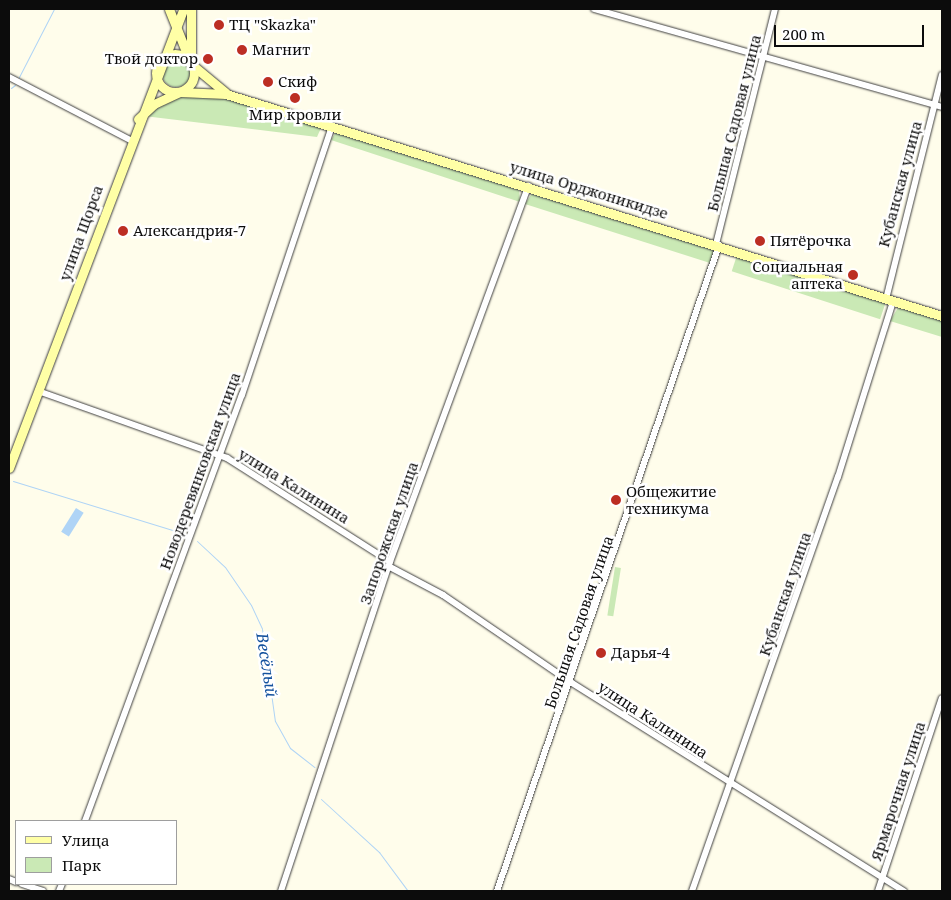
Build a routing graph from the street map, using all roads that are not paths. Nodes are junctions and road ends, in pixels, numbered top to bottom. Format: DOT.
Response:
graph roads {
  1 [pos="170,9"];
  2 [pos="183,9"];
  3 [pos="190,9"];
  4 [pos="594,9"];
  5 [pos="775,9"];
  6 [pos="175,25"];
  7 [pos="764,58"];
  8 [pos="191,64"];
  9 [pos="158,67"];
  10 [pos="942,75"];
  11 [pos="9,77"];
  12 [pos="180,92"];
  13 [pos="226,94"];
  14 [pos="934,105"];
  15 [pos="942,107"];
  16 [pos="138,119"];
  17 [pos="332,126"];
  18 [pos="130,140"];
  19 [pos="528,186"];
  20 [pos="718,244"];
  21 [pos="890,300"];
  22 [pos="942,316"];
  23 [pos="38,391"];
  24 [pos="219,456"];
  25 [pos="9,468"];
  26 [pos="390,565"];
  27 [pos="572,683"];
  28 [pos="942,698"];
  29 [pos="732,786"];
  30 [pos="85,820"];
  31 [pos="882,881"];
  32 [pos="25,885"];
  33 [pos="42,891"];
  34 [pos="281,891"];
  35 [pos="497,891"];
  36 [pos="692,891"];
  37 [pos="878,891"];
  38 [pos="904,891"];
  1 -- 6 [label="main road"];
  2 -- 6 [label="main road, улица Щорса"];
  3 -- 8 [label="main road"];
  4 -- 7 [label="street"];
  5 -- 7 [label="street, Большая Садовая улица"];
  6 -- 8 [label="main road"];
  6 -- 9 [label="main road, улица Щорса"];
  7 -- 14 [label="street"];
  7 -- 20 [label="street, Большая Садовая улица"];
  8 -- 9 [label="main road"];
  8 -- 12 [label="main road"];
  8 -- 13 [label="main road"];
  9 -- 12 [label="main road"];
  9 -- 16 [label="main road, улица Щорса"];
  10 -- 14 [label="street, Кубанская улица"];
  11 -- 18 [label="street"];
  12 -- 13 [label="main road"];
  12 -- 16 [label="main road"];
  13 -- 17 [label="main road, улица Орджоникидзе"];
  14 -- 15 [label="street"];
  14 -- 21 [label="street, Кубанская улица"];
  16 -- 18 [label="main road, улица Щорса"];
  17 -- 19 [label="main road, улица Орджоникидзе"];
  17 -- 24 [label="street, Новодеревянковская улица"];
  18 -- 23 [label="main road, улица Щорса"];
  19 -- 20 [label="main road, улица Орджоникидзе"];
  19 -- 26 [label="street, Запорожская улица"];
  20 -- 21 [label="main road, улица Орджоникидзе"];
  20 -- 27 [label="street, Большая Садовая улица"];
  21 -- 22 [label="main road, улица Орджоникидзе"];
  21 -- 29 [label="street, Кубанская улица"];
  23 -- 24 [label="street, улица Калинина"];
  23 -- 25 [label="main road, улица Щорса"];
  24 -- 26 [label="street, улица Калинина"];
  24 -- 30 [label="street, Новодеревянковская улица"];
  26 -- 27 [label="street, улица Калинина"];
  26 -- 34 [label="street, Запорожская улица"];
  27 -- 29 [label="street, улица Калинина"];
  27 -- 35 [label="street, Большая Садовая улица"];
  28 -- 31 [label="street, Ярмарочная улица"];
  29 -- 31 [label="street, улица Калинина"];
  29 -- 36 [label="street, Кубанская улица"];
  31 -- 37 [label="street, Ярмарочная улица"];
  31 -- 38 [label="street, улица Калинина"];
  32 -- 33 [label="street"];
}
